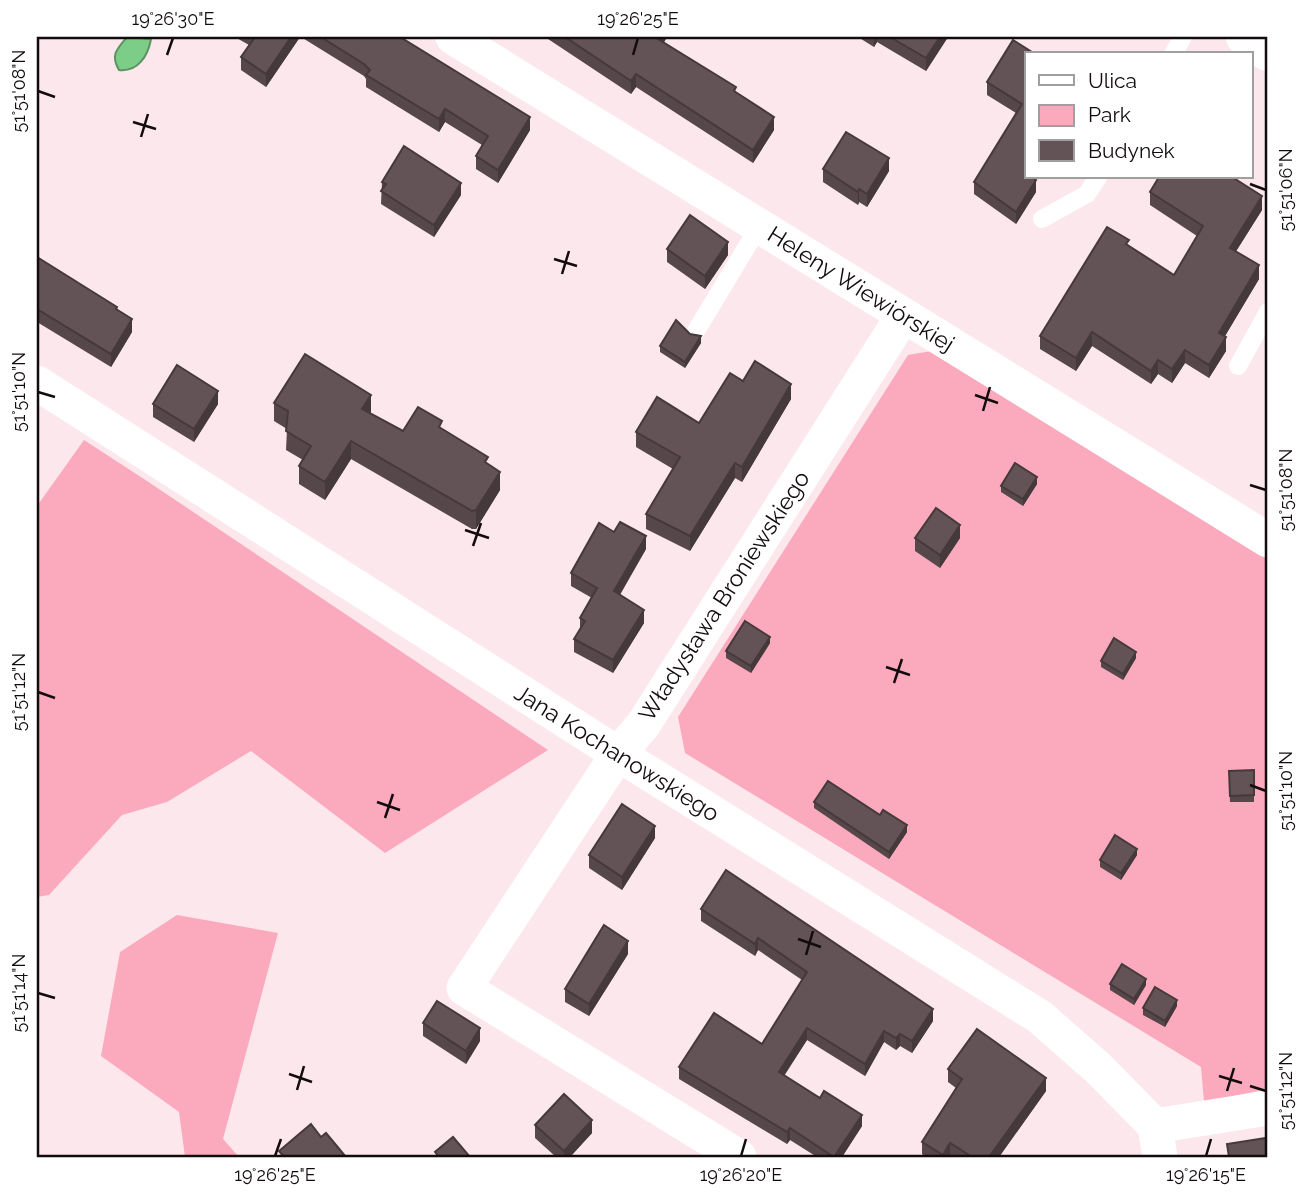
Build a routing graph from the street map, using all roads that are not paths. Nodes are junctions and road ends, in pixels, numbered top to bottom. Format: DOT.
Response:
graph roads {
  1 [pos="453,37"];
  2 [pos="1245,37"];
  3 [pos="1268,51"];
  4 [pos="1097,178"];
  5 [pos="1042,219"];
  6 [pos="760,225"];
  7 [pos="1268,312"];
  8 [pos="903,316"];
  9 [pos="696,331"];
  10 [pos="1238,366"];
  11 [pos="37,383"];
  12 [pos="1268,540"];
  13 [pos="618,754"];
  14 [pos="1268,1108"];
  15 [pos="1158,1142"];
  16 [pos="739,1157"];
  1 -- 6 [label="street, Heleny Wiewiórskiej"];
  2 -- 3 [label="main road"];
  4 -- 5 [label="lane"];
  6 -- 8 [label="street, Heleny Wiewiórskiej"];
  6 -- 9 [label="lane"];
  7 -- 10 [label="lane"];
  8 -- 12 [label="street, Heleny Wiewiórskiej"];
  8 -- 13 [label="street, Władysława Broniewskiego"];
  11 -- 13 [label="street, Jana Kochanowskiego"];
  13 -- 15 [label="street, Jana Kochanowskiego"];
  13 -- 16 [label="street, Władysława Broniewskiego"];
  14 -- 15 [label="street"];
}
